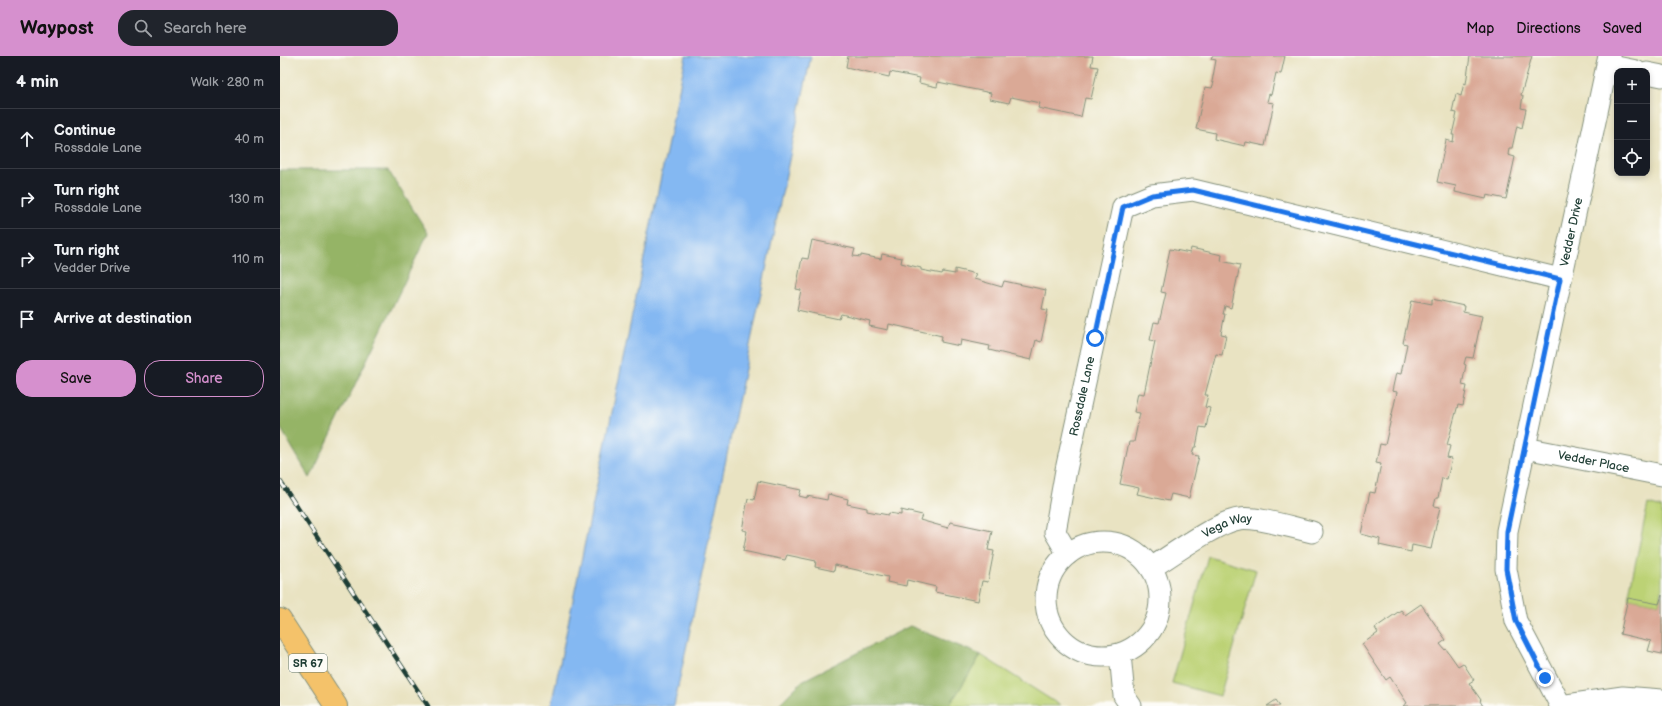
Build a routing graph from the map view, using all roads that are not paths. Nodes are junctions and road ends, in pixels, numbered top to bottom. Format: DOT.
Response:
graph roads {
  1 [pos="1608,60"];
  2 [pos="1628,68"];
  3 [pos="1650,74"];
  4 [pos="1662,76"];
  5 [pos="1560,279"];
  6 [pos="1525,448"];
  7 [pos="1662,475"];
  8 [pos="1312,532"];
  9 [pos="1068,554"];
  10 [pos="1151,568"];
  11 [pos="280,620"];
  12 [pos="1120,654"];
  13 [pos="1662,700"];
  14 [pos="336,706"];
  15 [pos="1131,706"];
  16 [pos="1560,706"];
  1 -- 2 [label="street"];
  1 -- 5 [label="street, Vedder Drive"];
  3 -- 4 [label="street"];
  5 -- 6 [label="street, Vedder Drive"];
  5 -- 9 [label="street, Rossdale Lane"];
  6 -- 7 [label="street, Vedder Place"];
  6 -- 16 [label="street, Vedder Drive"];
  8 -- 10 [label="street, Vega Way"];
  9 -- 10 [label="street"];
  9 -- 12 [label="street"];
  10 -- 12 [label="street"];
  11 -- 14 [label="main road, SR 67"];
  12 -- 15 [label="street"];
  13 -- 16 [label="street"];
}
